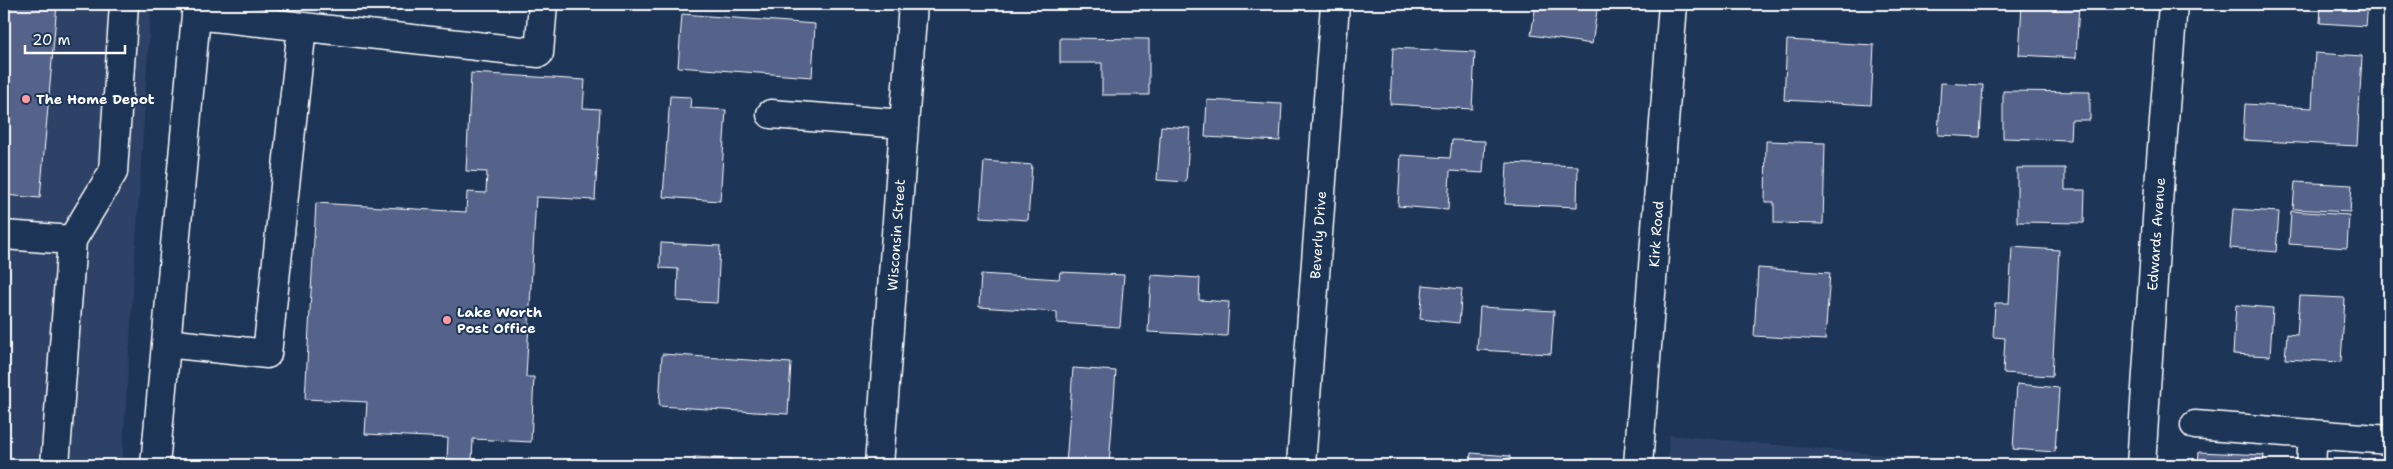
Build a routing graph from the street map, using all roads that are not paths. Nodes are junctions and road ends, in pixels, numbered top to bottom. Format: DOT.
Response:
graph roads {
  1 [pos="124,4"];
  2 [pos="543,4"];
  3 [pos="913,4"];
  4 [pos="1335,4"];
  5 [pos="1673,4"];
  6 [pos="2173,4"];
  7 [pos="196,10"];
  8 [pos="302,27"];
  9 [pos="771,114"];
  10 [pos="904,124"];
  11 [pos="4,234"];
  12 [pos="72,240"];
  13 [pos="166,343"];
  14 [pos="2195,425"];
  15 [pos="2313,434"];
  16 [pos="2389,440"];
  17 [pos="55,465"];
  18 [pos="155,465"];
  19 [pos="879,465"];
  20 [pos="1302,465"];
  21 [pos="1638,465"];
  22 [pos="2141,465"];
  23 [pos="2311,465"];
  1 -- 12 [label="street"];
  2 -- 8 [label="street"];
  3 -- 10 [label="street, Wisconsin Street"];
  4 -- 20 [label="street, Beverly Drive"];
  5 -- 21 [label="street, Kirk Road"];
  6 -- 22 [label="street, Edwards Avenue"];
  7 -- 8 [label="street"];
  7 -- 13 [label="street"];
  8 -- 13 [label="street"];
  9 -- 10 [label="street"];
  10 -- 19 [label="street, Wisconsin Street"];
  11 -- 12 [label="street"];
  12 -- 17 [label="street"];
  13 -- 18 [label="street"];
  14 -- 15 [label="street"];
  15 -- 16 [label="street"];
  15 -- 23 [label="street"];
}
